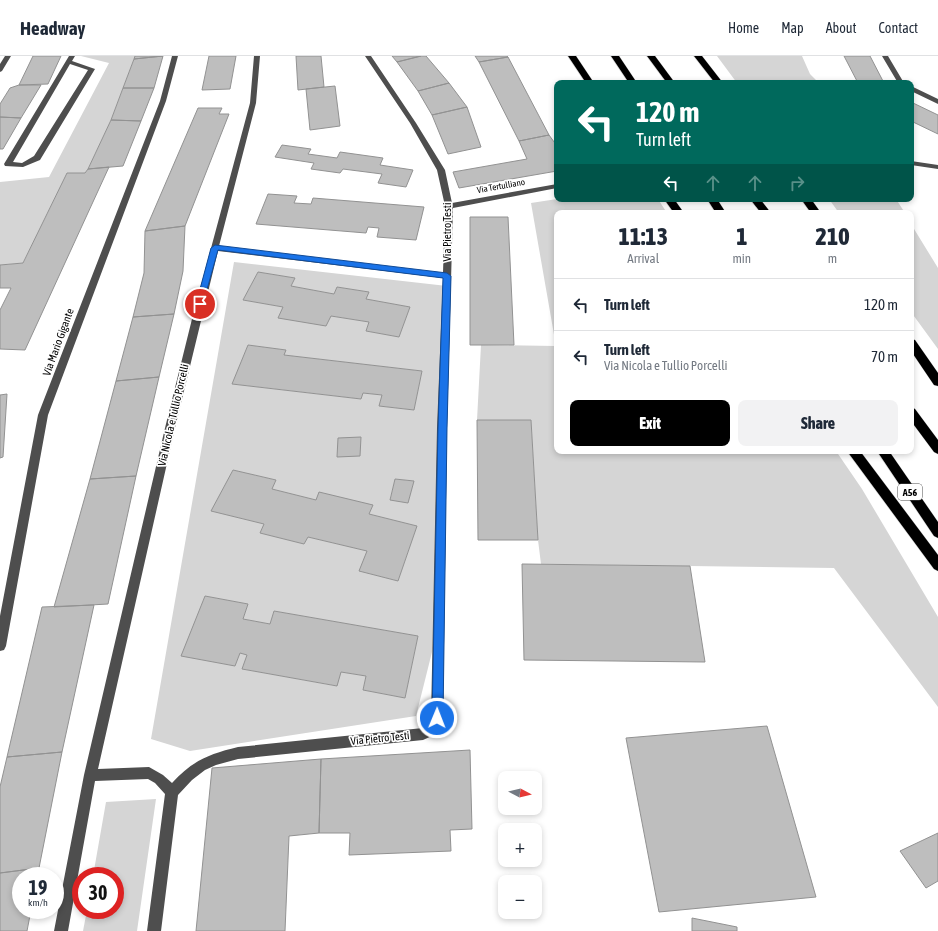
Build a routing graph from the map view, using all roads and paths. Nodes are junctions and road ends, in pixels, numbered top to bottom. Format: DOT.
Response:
graph roads {
  1 [pos="8,56"];
  2 [pos="175,56"];
  3 [pos="257,56"];
  4 [pos="368,56"];
  5 [pos="572,56"];
  6 [pos="615,56"];
  7 [pos="651,56"];
  8 [pos="698,56"];
  9 [pos="885,56"];
  10 [pos="71,59"];
  11 [pos="0,70"];
  12 [pos="588,80"];
  13 [pos="631,80"];
  14 [pos="668,80"];
  15 [pos="717,80"];
  16 [pos="899,80"];
  17 [pos="914,90"];
  18 [pos="938,102"];
  19 [pos="914,163"];
  20 [pos="938,166"];
  21 [pos="554,187"];
  22 [pos="757,202"];
  23 [pos="449,206"];
  24 [pos="764,210"];
  25 [pos="215,248"];
  26 [pos="447,276"];
  27 [pos="914,347"];
  28 [pos="938,382"];
  29 [pos="914,416"];
  30 [pos="938,449"];
  31 [pos="855,454"];
  32 [pos="885,454"];
  33 [pos="938,532"];
  34 [pos="938,565"];
  35 [pos="0,646"];
  36 [pos="90,774"];
  37 [pos="172,792"];
  38 [pos="61,931"];
  39 [pos="154,931"];
  1 -- 11 [label="street"];
  2 -- 35 [label="street, Via Mario Gigante"];
  3 -- 25 [label="street, Via Nicola e Tullio Porcelli"];
  4 -- 23 [label="street, Via Pietro Testi"];
  5 -- 12 [label="highway"];
  6 -- 13 [label="highway"];
  7 -- 14 [label="highway"];
  8 -- 15 [label="highway"];
  9 -- 16 [label="street"];
  10 -- 10 [label="street"];
  17 -- 18 [label="street"];
  19 -- 20 [label="street"];
  21 -- 23 [label="street, Via Tertulliano"];
  22 -- 24 [label="highway"];
  23 -- 26 [label="street, Via Pietro Testi"];
  25 -- 26 [label="street"];
  25 -- 36 [label="street, Via Nicola e Tullio Porcelli"];
  26 -- 37 [label="street, Via Pietro Testi"];
  27 -- 28 [label="highway"];
  29 -- 30 [label="highway"];
  31 -- 34 [label="highway"];
  32 -- 33 [label="highway, A56"];
  36 -- 37 [label="street"];
  36 -- 38 [label="street, Via Nicola e Tullio Porcelli"];
  37 -- 39 [label="street"];
}
